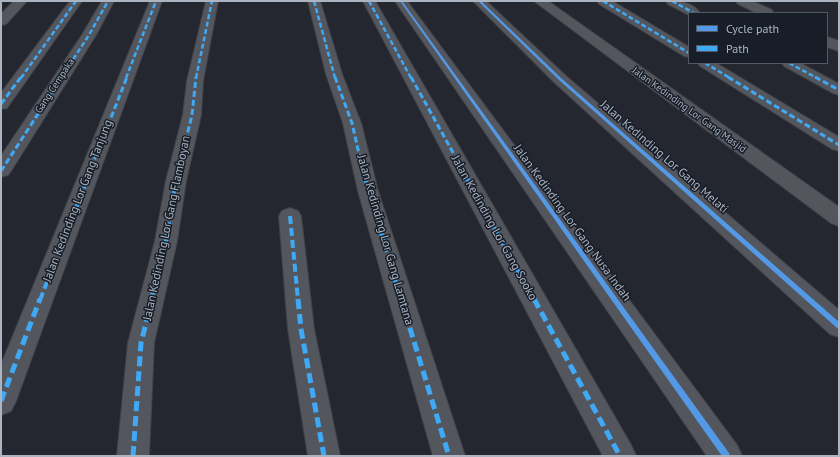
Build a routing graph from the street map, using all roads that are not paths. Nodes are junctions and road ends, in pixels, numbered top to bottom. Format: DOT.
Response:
graph roads {
  1 [pos="21,1"];
  2 [pos="76,1"];
  3 [pos="108,1"];
  4 [pos="156,1"];
  5 [pos="212,1"];
  6 [pos="314,1"];
  7 [pos="369,1"];
  8 [pos="401,1"];
  9 [pos="479,1"];
  10 [pos="540,1"];
  11 [pos="603,1"];
  12 [pos="672,1"];
  13 [pos="742,1"];
  14 [pos="692,12"];
  15 [pos="765,12"];
  16 [pos="1,21"];
  17 [pos="828,42"];
  18 [pos="839,47"];
  19 [pos="688,52"];
  20 [pos="707,64"];
  21 [pos="791,64"];
  22 [pos="839,90"];
  23 [pos="1,104"];
  24 [pos="839,145"];
  25 [pos="1,172"];
  26 [pos="290,216"];
  27 [pos="839,218"];
  28 [pos="839,326"];
  29 [pos="1,401"];
  30 [pos="133,456"];
  31 [pos="324,456"];
  32 [pos="449,456"];
  33 [pos="620,456"];
  34 [pos="726,456"];
  1 -- 16 [label="street"];
  2 -- 23 [label="street"];
  3 -- 25 [label="street, Gang Cempaka"];
  4 -- 29 [label="street, Jalan Kedinding Lor Gang Tanjung"];
  5 -- 30 [label="street, Jalan Kedinding Lor Gang Flamboyan"];
  6 -- 32 [label="street, Jalan Kedinding Lor Gang Lamtana"];
  7 -- 33 [label="street, Jalan Kedinding Lor Gang Sooko"];
  8 -- 34 [label="street, Jalan Kedinding Lor Gang Nusa Indah"];
  9 -- 28 [label="street, Jalan Kedinding Lor Gang Melati"];
  10 -- 27 [label="street, Jalan Kedinding Lor Gang Masjid"];
  11 -- 19 [label="street"];
  12 -- 14 [label="street"];
  13 -- 15 [label="street"];
  17 -- 18 [label="street"];
  20 -- 24 [label="street"];
  21 -- 22 [label="street"];
  26 -- 31 [label="street"];
}
